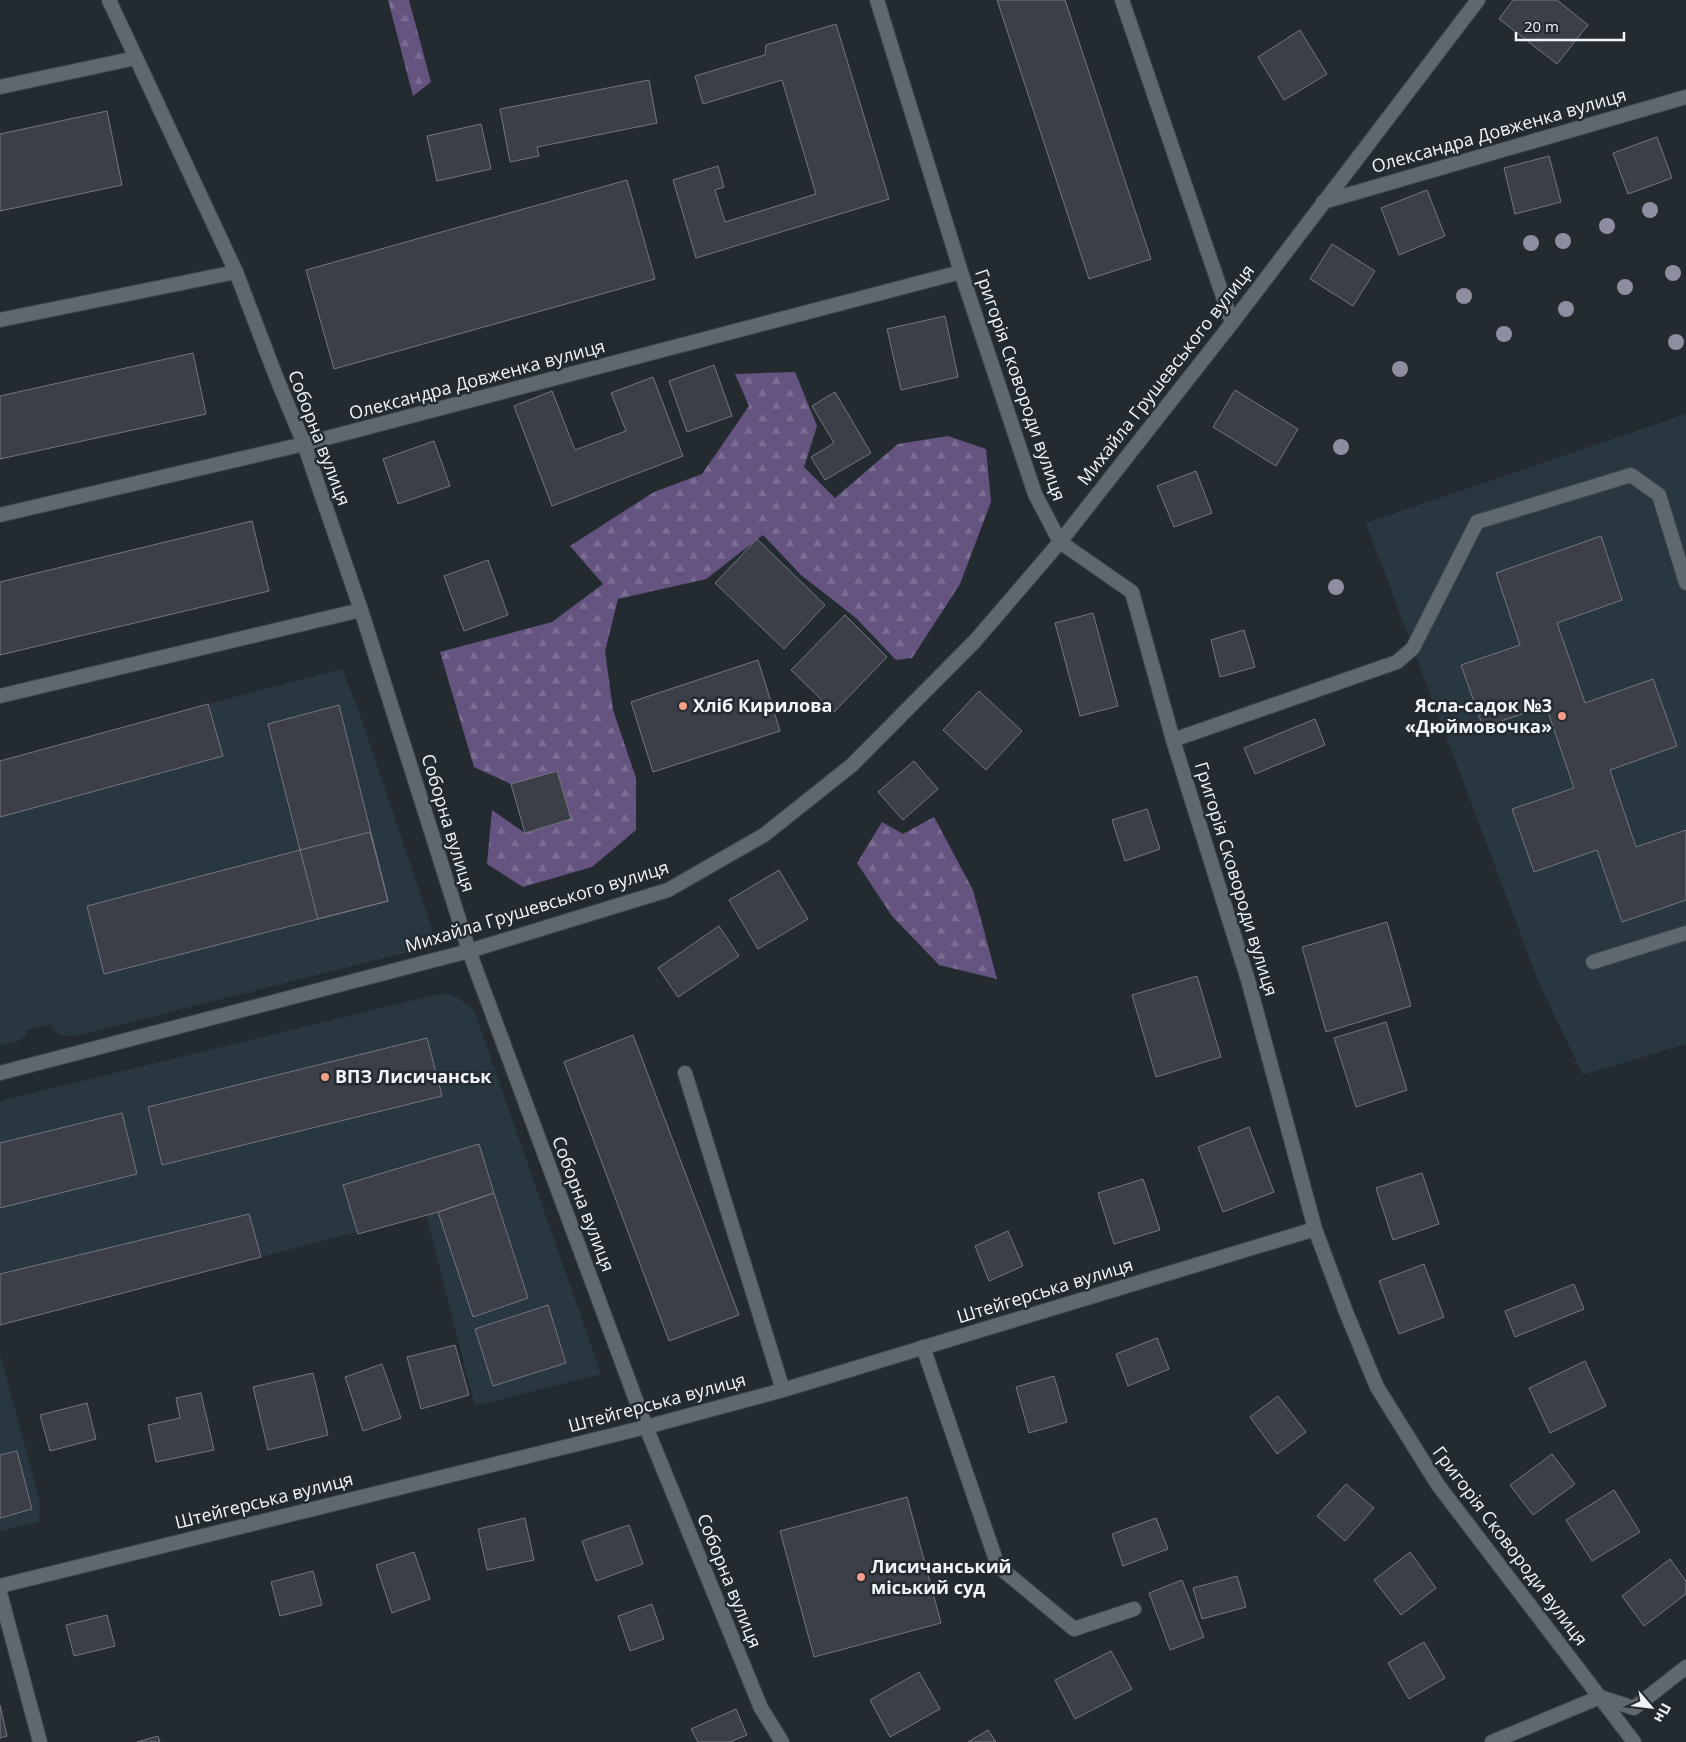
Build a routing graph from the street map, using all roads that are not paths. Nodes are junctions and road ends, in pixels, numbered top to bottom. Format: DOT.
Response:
graph roads {
  1 [pos="109,0"];
  2 [pos="877,0"];
  3 [pos="1122,0"];
  4 [pos="1478,0"];
  5 [pos="136,58"];
  6 [pos="0,87"];
  7 [pos="1686,97"];
  8 [pos="1323,202"];
  9 [pos="236,272"];
  10 [pos="961,272"];
  11 [pos="0,320"];
  12 [pos="1232,323"];
  13 [pos="304,444"];
  14 [pos="0,515"];
  15 [pos="1060,542"];
  16 [pos="1686,583"];
  17 [pos="361,610"];
  18 [pos="0,696"];
  19 [pos="1174,740"];
  20 [pos="1686,933"];
  21 [pos="469,951"];
  22 [pos="1592,962"];
  23 [pos="685,1073"];
  24 [pos="0,1074"];
  25 [pos="1315,1229"];
  26 [pos="923,1347"];
  27 [pos="783,1390"];
  28 [pos="646,1427"];
  29 [pos="0,1586"];
  30 [pos="0,1594"];
  31 [pos="1134,1609"];
  32 [pos="1686,1667"];
  33 [pos="1600,1697"];
  34 [pos="40,1742"];
  35 [pos="782,1742"];
  36 [pos="1492,1742"];
  37 [pos="1634,1742"];
  1 -- 5 [label="street, Соборна вулиця"];
  2 -- 10 [label="street, Григорія Сковороди вулиця"];
  3 -- 12 [label="street"];
  4 -- 8 [label="street, Михайла Грушевського вулиця"];
  5 -- 6 [label="street"];
  5 -- 9 [label="street, Соборна вулиця"];
  7 -- 8 [label="street, Олександра Довженка вулиця"];
  8 -- 12 [label="street, Михайла Грушевського вулиця"];
  9 -- 11 [label="street"];
  9 -- 13 [label="street, Соборна вулиця"];
  10 -- 13 [label="street, Олександра Довженка вулиця"];
  10 -- 15 [label="street, Григорія Сковороди вулиця"];
  12 -- 15 [label="street, Михайла Грушевського вулиця"];
  13 -- 14 [label="street, Олександра Довженка вулиця"];
  13 -- 17 [label="street, Соборна вулиця"];
  15 -- 19 [label="street, Григорія Сковороди вулиця"];
  15 -- 21 [label="street, Михайла Грушевського вулиця"];
  16 -- 19 [label="street"];
  17 -- 18 [label="street"];
  17 -- 21 [label="street, Соборна вулиця"];
  19 -- 25 [label="street, Григорія Сковороди вулиця"];
  20 -- 22 [label="street"];
  21 -- 24 [label="street, Михайла Грушевського вулиця"];
  21 -- 28 [label="street, Соборна вулиця"];
  23 -- 27 [label="street"];
  25 -- 26 [label="street, Штейгерська вулиця"];
  25 -- 33 [label="street, Григорія Сковороди вулиця"];
  26 -- 27 [label="street, Штейгерська вулиця"];
  26 -- 31 [label="street"];
  27 -- 28 [label="street, Штейгерська вулиця"];
  28 -- 29 [label="street, Штейгерська вулиця"];
  28 -- 35 [label="street, Соборна вулиця"];
  30 -- 34 [label="street"];
  32 -- 33 [label="street"];
  33 -- 36 [label="street"];
  33 -- 37 [label="street, Григорія Сковороди вулиця"];
}
